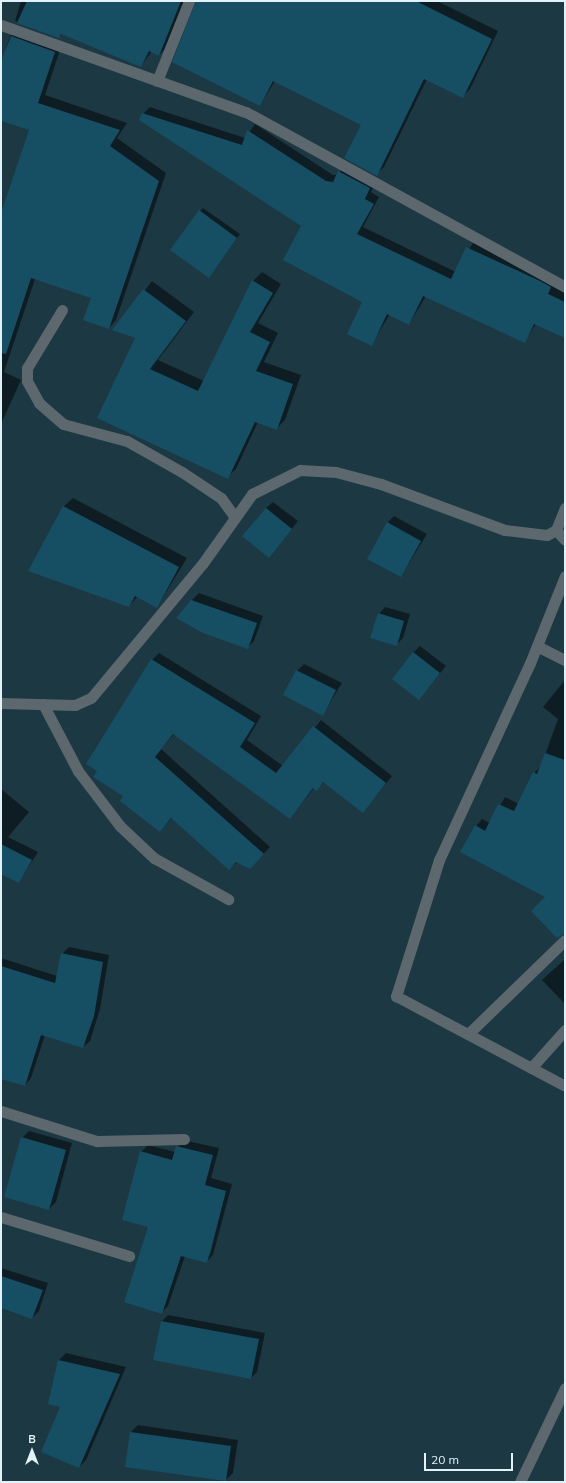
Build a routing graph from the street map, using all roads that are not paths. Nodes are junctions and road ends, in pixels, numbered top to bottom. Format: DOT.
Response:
graph roads {
  1 [pos="189,1"];
  2 [pos="1,25"];
  3 [pos="156,81"];
  4 [pos="565,287"];
  5 [pos="62,310"];
  6 [pos="565,508"];
  7 [pos="234,516"];
  8 [pos="556,530"];
  9 [pos="565,540"];
  10 [pos="565,576"];
  11 [pos="537,646"];
  12 [pos="565,660"];
  13 [pos="1,703"];
  14 [pos="43,704"];
  15 [pos="228,899"];
  16 [pos="565,940"];
  17 [pos="565,1030"];
  18 [pos="468,1034"];
  19 [pos="531,1068"];
  20 [pos="565,1086"];
  21 [pos="1,1111"];
  22 [pos="184,1139"];
  23 [pos="1,1217"];
  24 [pos="129,1256"];
  25 [pos="565,1388"];
  26 [pos="520,1482"];
  1 -- 3 [label="street"];
  2 -- 3 [label="street"];
  3 -- 4 [label="street"];
  5 -- 7 [label="street"];
  6 -- 8 [label="street"];
  7 -- 8 [label="street"];
  7 -- 14 [label="street"];
  8 -- 9 [label="street"];
  10 -- 11 [label="street"];
  11 -- 12 [label="street"];
  11 -- 18 [label="street"];
  13 -- 14 [label="street"];
  14 -- 15 [label="street"];
  16 -- 18 [label="street"];
  17 -- 19 [label="street"];
  18 -- 19 [label="street"];
  19 -- 20 [label="street"];
  21 -- 22 [label="street"];
  23 -- 24 [label="street"];
  25 -- 26 [label="street"];
}
